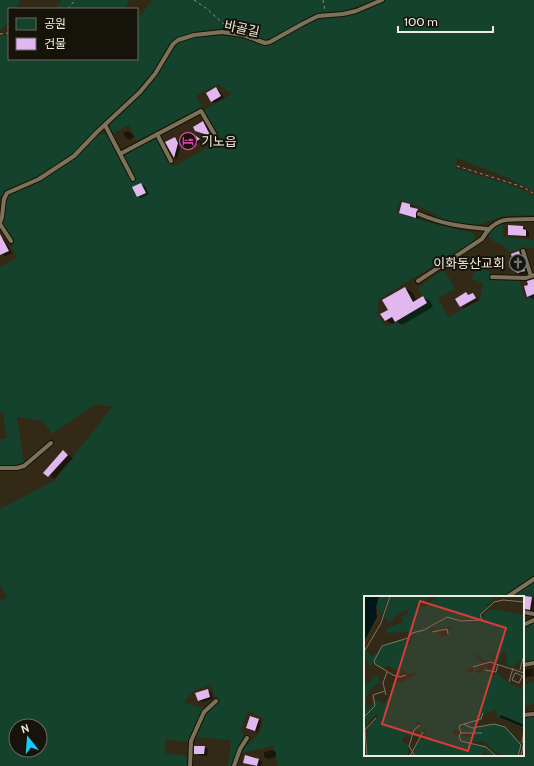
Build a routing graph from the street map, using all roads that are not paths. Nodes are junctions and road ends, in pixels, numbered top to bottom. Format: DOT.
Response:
graph roads {
  1 [pos="382,0"];
  2 [pos="105,125"];
  3 [pos="157,134"];
  4 [pos="215,135"];
  5 [pos="120,154"];
  6 [pos="171,161"];
  7 [pos="133,179"];
  8 [pos="419,214"];
  9 [pos="534,220"];
  10 [pos="0,224"];
  11 [pos="488,229"];
  12 [pos="11,241"];
  13 [pos="523,251"];
  14 [pos="532,276"];
  15 [pos="492,277"];
  16 [pos="418,281"];
  17 [pos="51,443"];
  18 [pos="0,468"];
  19 [pos="534,579"];
  20 [pos="509,596"];
  21 [pos="524,612"];
  22 [pos="534,614"];
  23 [pos="534,620"];
  24 [pos="524,625"];
  25 [pos="534,663"];
  26 [pos="524,665"];
  27 [pos="216,701"];
  28 [pos="534,714"];
  29 [pos="524,715"];
  30 [pos="247,738"];
  31 [pos="190,766"];
  32 [pos="234,766"];
  1 -- 2 [label="lane, 바골길"];
  2 -- 5 [label="lane"];
  2 -- 10 [label="lane, 바골길"];
  3 -- 4 [label="lane"];
  3 -- 5 [label="lane"];
  3 -- 6 [label="lane"];
  5 -- 7 [label="lane"];
  8 -- 11 [label="lane"];
  9 -- 11 [label="lane"];
  10 -- 12 [label="lane, 바골길"];
  11 -- 16 [label="lane"];
  13 -- 14 [label="lane"];
  14 -- 15 [label="lane"];
  17 -- 18 [label="lane"];
  19 -- 20 [label="lane"];
  21 -- 22 [label="lane"];
  23 -- 24 [label="lane"];
  25 -- 26 [label="lane"];
  27 -- 31 [label="lane"];
  28 -- 29 [label="lane"];
  30 -- 32 [label="lane"];
}
